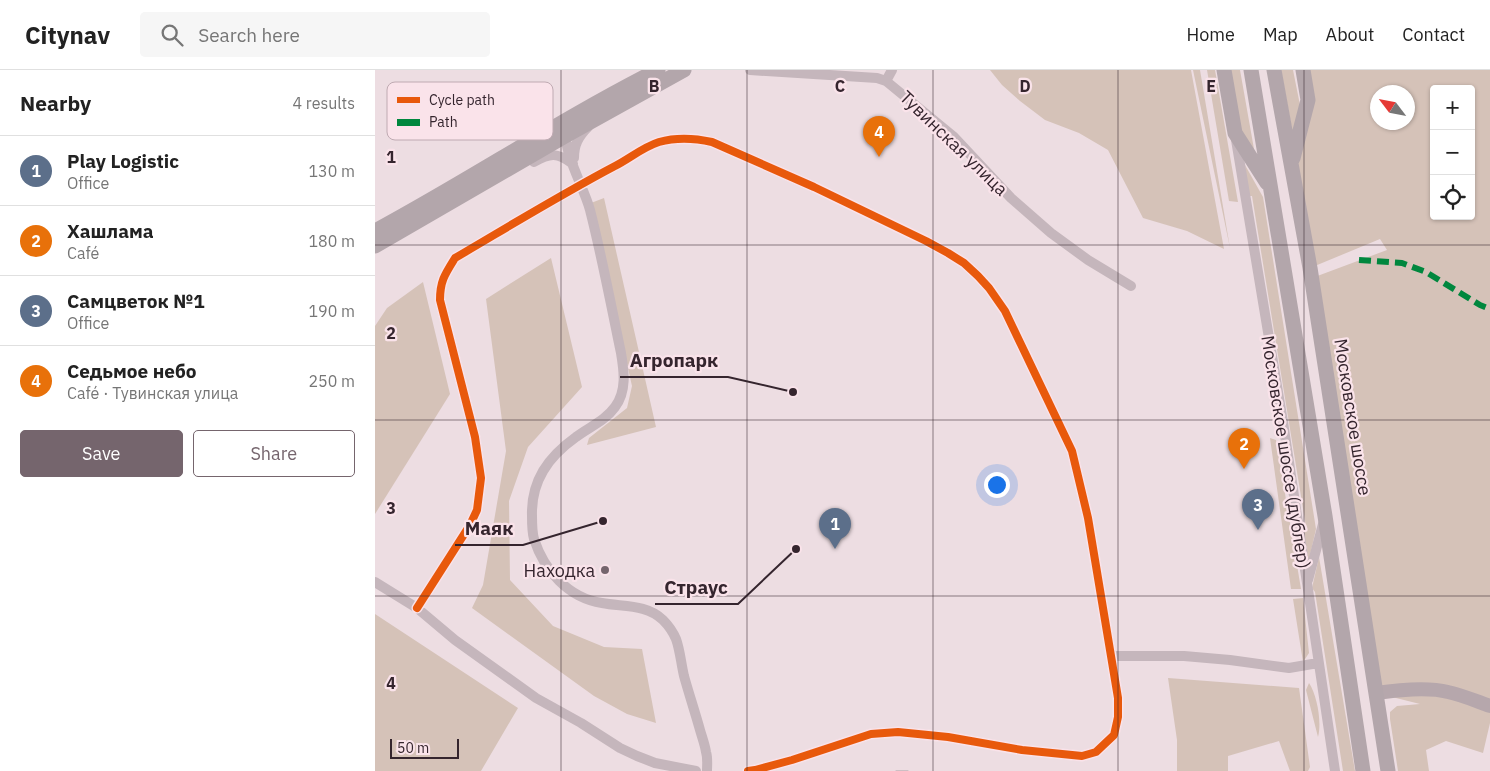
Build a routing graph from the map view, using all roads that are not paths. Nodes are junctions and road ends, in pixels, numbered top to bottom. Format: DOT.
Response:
graph roads {
  1 [pos="657,70"];
  2 [pos="684,70"];
  3 [pos="750,70"];
  4 [pos="892,70"];
  5 [pos="1223,70"];
  6 [pos="1251,70"];
  7 [pos="1274,70"];
  8 [pos="1303,70"];
  9 [pos="886,80"];
  10 [pos="607,97"];
  11 [pos="597,119"];
  12 [pos="1235,133"];
  13 [pos="553,135"];
  14 [pos="565,136"];
  15 [pos="553,139"];
  16 [pos="546,140"];
  17 [pos="550,140"];
  18 [pos="543,142"];
  19 [pos="573,164"];
  20 [pos="1291,164"];
  21 [pos="496,177"];
  22 [pos="581,184"];
  23 [pos="1271,188"];
  24 [pos="375,232"];
  25 [pos="375,246"];
  26 [pos="1131,286"];
  27 [pos="1325,516"];
  28 [pos="375,582"];
  29 [pos="1307,585"];
  30 [pos="417,608"];
  31 [pos="1111,656"];
  32 [pos="1318,663"];
  33 [pos="1349,678"];
  34 [pos="1377,693"];
  35 [pos="1490,706"];
  36 [pos="696,771"];
  37 [pos="707,771"];
  38 [pos="748,771"];
  39 [pos="1335,771"];
  40 [pos="1363,771"];
  41 [pos="1388,771"];
  1 -- 10 [label="main road"];
  2 -- 11 [label="main road"];
  3 -- 9 [label="street, Тувинская улица"];
  4 -- 9 [label="street"];
  5 -- 12 [label="main road"];
  6 -- 23 [label="main road"];
  7 -- 20 [label="main road, Московское шоссе"];
  8 -- 20 [label="main road"];
  9 -- 26 [label="street, Тувинская улица"];
  10 -- 13 [label="main road"];
  10 -- 14 [label="street"];
  11 -- 14 [label="main road"];
  11 -- 19 [label="street"];
  12 -- 23 [label="main road"];
  12 -- 29 [label="street, Московское шоссе (дублер)"];
  14 -- 15 [label="main road"];
  14 -- 19 [label="street"];
  16 -- 18 [label="main road"];
  17 -- 18 [label="main road"];
  18 -- 21 [label="main road"];
  18 -- 24 [label="main road"];
  19 -- 21 [label="street"];
  19 -- 22 [label="street"];
  20 -- 34 [label="main road, Московское шоссе"];
  21 -- 25 [label="main road"];
  22 -- 30 [label="street"];
  22 -- 31 [label="street"];
  22 -- 37 [label="street"];
  23 -- 27 [label="main road"];
  27 -- 29 [label="street"];
  27 -- 33 [label="main road"];
  28 -- 30 [label="street"];
  29 -- 32 [label="street, Московское шоссе (дублер)"];
  30 -- 36 [label="street"];
  31 -- 32 [label="street"];
  31 -- 38 [label="street"];
  32 -- 39 [label="street, Московское шоссе (дублер)"];
  33 -- 34 [label="main road"];
  33 -- 40 [label="main road"];
  34 -- 35 [label="main road"];
  34 -- 41 [label="main road, Московское шоссе"];
}
